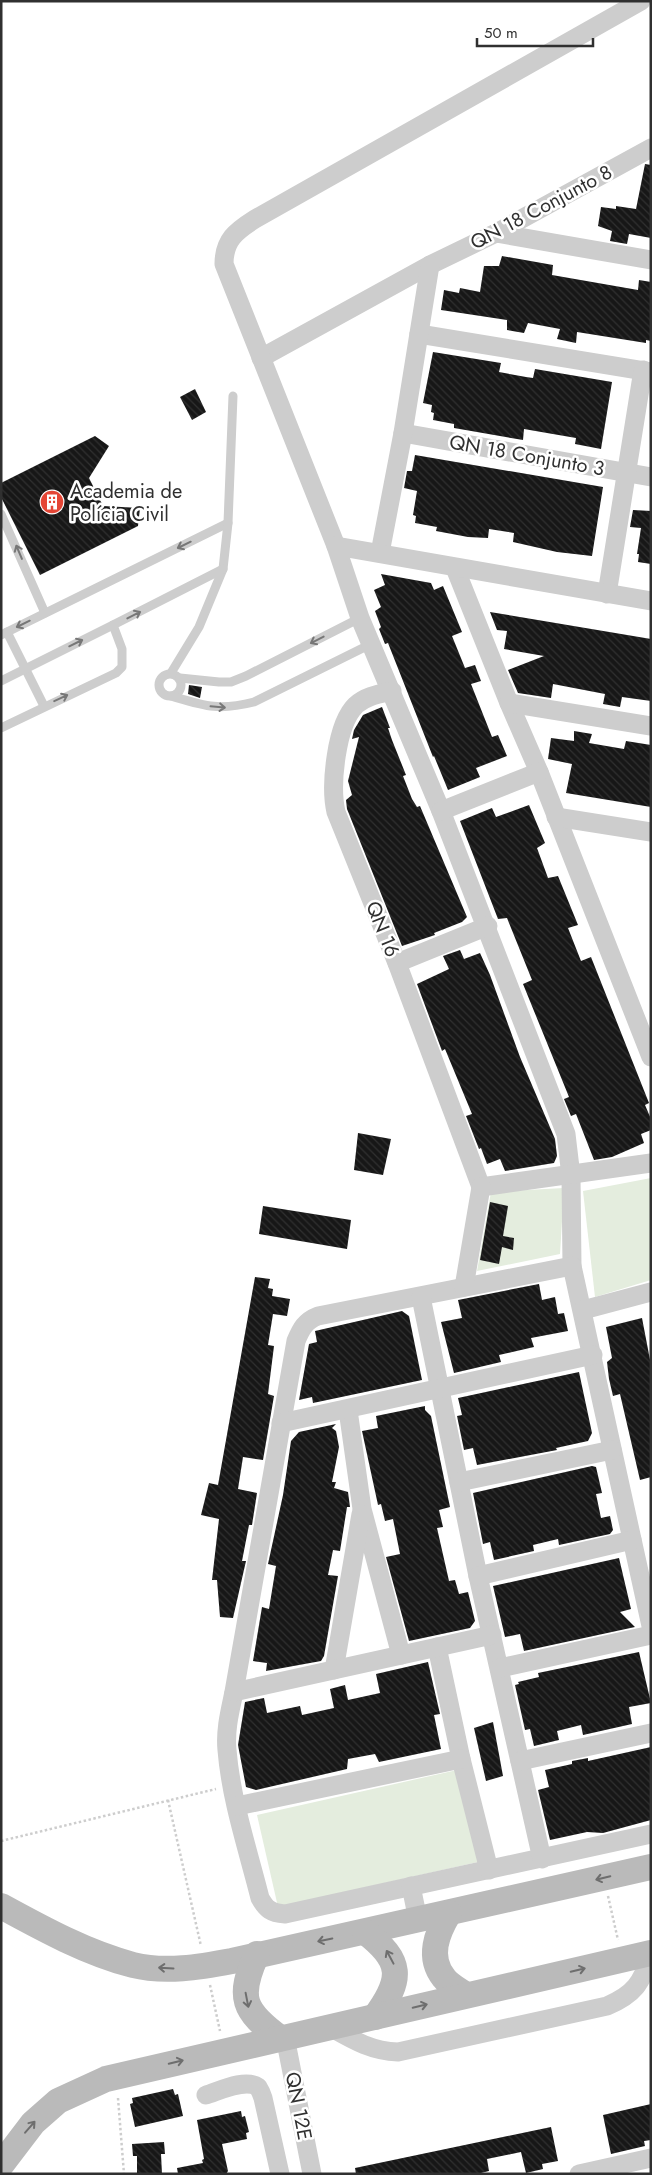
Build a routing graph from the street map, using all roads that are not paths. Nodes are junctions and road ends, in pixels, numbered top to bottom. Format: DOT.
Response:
graph roads {
  1 [pos="642,1"];
  2 [pos="646,154"];
  3 [pos="496,233"];
  4 [pos="651,260"];
  5 [pos="430,265"];
  6 [pos="419,334"];
  7 [pos="261,358"];
  8 [pos="647,371"];
  9 [pos="232,396"];
  10 [pos="403,433"];
  11 [pos="625,473"];
  12 [pos="651,477"];
  13 [pos="1,514"];
  14 [pos="228,523"];
  15 [pos="336,546"];
  16 [pos="380,553"];
  17 [pos="455,568"];
  18 [pos="223,569"];
  19 [pos="607,594"];
  20 [pos="651,601"];
  21 [pos="45,613"];
  22 [pos="360,618"];
  23 [pos="113,625"];
  24 [pos="4,633"];
  25 [pos="371,644"];
  26 [pos="26,668"];
  27 [pos="171,673"];
  28 [pos="180,678"];
  29 [pos="1,681"];
  30 [pos="392,691"];
  31 [pos="171,696"];
  32 [pos="509,703"];
  33 [pos="44,706"];
  34 [pos="651,726"];
  35 [pos="1,728"];
  36 [pos="539,772"];
  37 [pos="441,811"];
  38 [pos="556,817"];
  39 [pos="651,832"];
  40 [pos="488,926"];
  41 [pos="397,963"];
  42 [pos="651,1057"];
  43 [pos="651,1163"];
  44 [pos="571,1176"];
  45 [pos="481,1187"];
  46 [pos="572,1266"];
  47 [pos="464,1287"];
  48 [pos="651,1292"];
  49 [pos="421,1297"];
  50 [pos="583,1310"];
  51 [pos="593,1355"];
  52 [pos="439,1390"];
  53 [pos="348,1410"];
  54 [pos="281,1423"];
  55 [pos="612,1450"];
  56 [pos="460,1482"];
  57 [pos="362,1509"];
  58 [pos="632,1540"];
  59 [pos="478,1576"];
  60 [pos="651,1626"];
  61 [pos="651,1634"];
  62 [pos="492,1635"];
  63 [pos="437,1647"];
  64 [pos="401,1655"];
  65 [pos="500,1668"];
  66 [pos="334,1670"];
  67 [pos="234,1692"];
  68 [pos="651,1733"];
  69 [pos="461,1758"];
  70 [pos="520,1761"];
  71 [pos="237,1806"];
  72 [pos="651,1834"];
  73 [pos="542,1859"];
  74 [pos="651,1867"];
  75 [pos="489,1870"];
  76 [pos="411,1886"];
  77 [pos="1,1906"];
  78 [pos="449,1913"];
  79 [pos="418,1920"];
  80 [pos="365,1932"];
  81 [pos="257,1954"];
  82 [pos="651,1955"];
  83 [pos="466,1996"];
  84 [pos="375,2017"];
  85 [pos="330,2027"];
  86 [pos="283,2038"];
  87 [pos="206,2095"];
  88 [pos="651,2158"];
  89 [pos="1,2165"];
  90 [pos="619,2170"];
  91 [pos="280,2174"];
  92 [pos="312,2174"];
  93 [pos="578,2174"];
  1 -- 7 [label="street"];
  2 -- 3 [label="street, QN 18 Conjunto 8"];
  3 -- 4 [label="street"];
  3 -- 5 [label="street, QN 18 Conjunto 8"];
  5 -- 6 [label="street"];
  5 -- 7 [label="street, QN 18 Conjunto 8"];
  6 -- 8 [label="street"];
  6 -- 10 [label="street"];
  7 -- 15 [label="street"];
  8 -- 11 [label="street"];
  9 -- 14 [label="lane"];
  10 -- 11 [label="street, QN 18 Conjunto 3"];
  10 -- 16 [label="street"];
  11 -- 12 [label="street, QN 18 Conjunto 3"];
  11 -- 19 [label="street"];
  21 -- 13 [label="lane, one-way"];
  14 -- 18 [label="lane"];
  14 -- 21 [label="lane, one-way"];
  15 -- 16 [label="street"];
  15 -- 22 [label="street"];
  16 -- 17 [label="street"];
  17 -- 19 [label="street"];
  17 -- 32 [label="street"];
  23 -- 18 [label="lane, one-way"];
  18 -- 27 [label="lane"];
  19 -- 20 [label="street"];
  21 -- 24 [label="lane, one-way"];
  22 -- 25 [label="street"];
  22 -- 28 [label="lane, one-way"];
  26 -- 23 [label="lane, one-way"];
  33 -- 23 [label="lane, one-way"];
  24 -- 26 [label="lane"];
  25 -- 30 [label="street"];
  31 -- 25 [label="lane, one-way"];
  26 -- 29 [label="lane"];
  26 -- 33 [label="lane"];
  27 -- 28 [label="lane"];
  27 -- 31 [label="lane"];
  28 -- 31 [label="lane"];
  30 -- 37 [label="street"];
  30 -- 41 [label="street, QN 16"];
  32 -- 34 [label="street"];
  32 -- 36 [label="street"];
  33 -- 35 [label="lane"];
  36 -- 37 [label="street"];
  36 -- 38 [label="street"];
  37 -- 40 [label="street"];
  38 -- 39 [label="street"];
  38 -- 42 [label="street"];
  40 -- 41 [label="street"];
  40 -- 44 [label="street"];
  41 -- 45 [label="street, QN 16"];
  43 -- 44 [label="street"];
  44 -- 45 [label="street"];
  44 -- 46 [label="street"];
  45 -- 47 [label="street"];
  46 -- 47 [label="street"];
  46 -- 50 [label="street"];
  47 -- 49 [label="street"];
  48 -- 50 [label="street"];
  49 -- 52 [label="street"];
  49 -- 54 [label="street"];
  50 -- 51 [label="street"];
  51 -- 52 [label="street"];
  51 -- 55 [label="street"];
  52 -- 53 [label="street"];
  52 -- 56 [label="street"];
  53 -- 54 [label="street"];
  53 -- 57 [label="street"];
  54 -- 67 [label="street"];
  55 -- 56 [label="street"];
  55 -- 58 [label="street"];
  56 -- 59 [label="street"];
  57 -- 64 [label="street"];
  57 -- 66 [label="street"];
  58 -- 59 [label="street"];
  58 -- 60 [label="street"];
  59 -- 62 [label="street"];
  61 -- 65 [label="street"];
  62 -- 63 [label="street"];
  62 -- 65 [label="street"];
  63 -- 64 [label="street"];
  63 -- 69 [label="street"];
  64 -- 66 [label="street"];
  65 -- 70 [label="street"];
  66 -- 67 [label="street"];
  67 -- 71 [label="street"];
  68 -- 70 [label="street"];
  69 -- 71 [label="street"];
  69 -- 75 [label="street"];
  70 -- 73 [label="street"];
  71 -- 76 [label="street"];
  72 -- 73 [label="street"];
  73 -- 75 [label="street"];
  74 -- 78 [label="main road, one-way"];
  75 -- 76 [label="street"];
  76 -- 79 [label="street"];
  81 -- 77 [label="main road, one-way"];
  78 -- 79 [label="main road"];
  78 -- 83 [label="main road"];
  79 -- 80 [label="main road"];
  80 -- 81 [label="main road, one-way"];
  84 -- 80 [label="main road, one-way"];
  81 -- 86 [label="main road, one-way"];
  83 -- 82 [label="main road, one-way"];
  82 -- 85 [label="street"];
  84 -- 83 [label="main road, one-way"];
  84 -- 85 [label="main road"];
  85 -- 86 [label="main road"];
  89 -- 86 [label="main road, one-way"];
  86 -- 92 [label="street, QN 12E"];
  87 -- 91 [label="street"];
  88 -- 90 [label="street"];
  90 -- 93 [label="street"];
}
